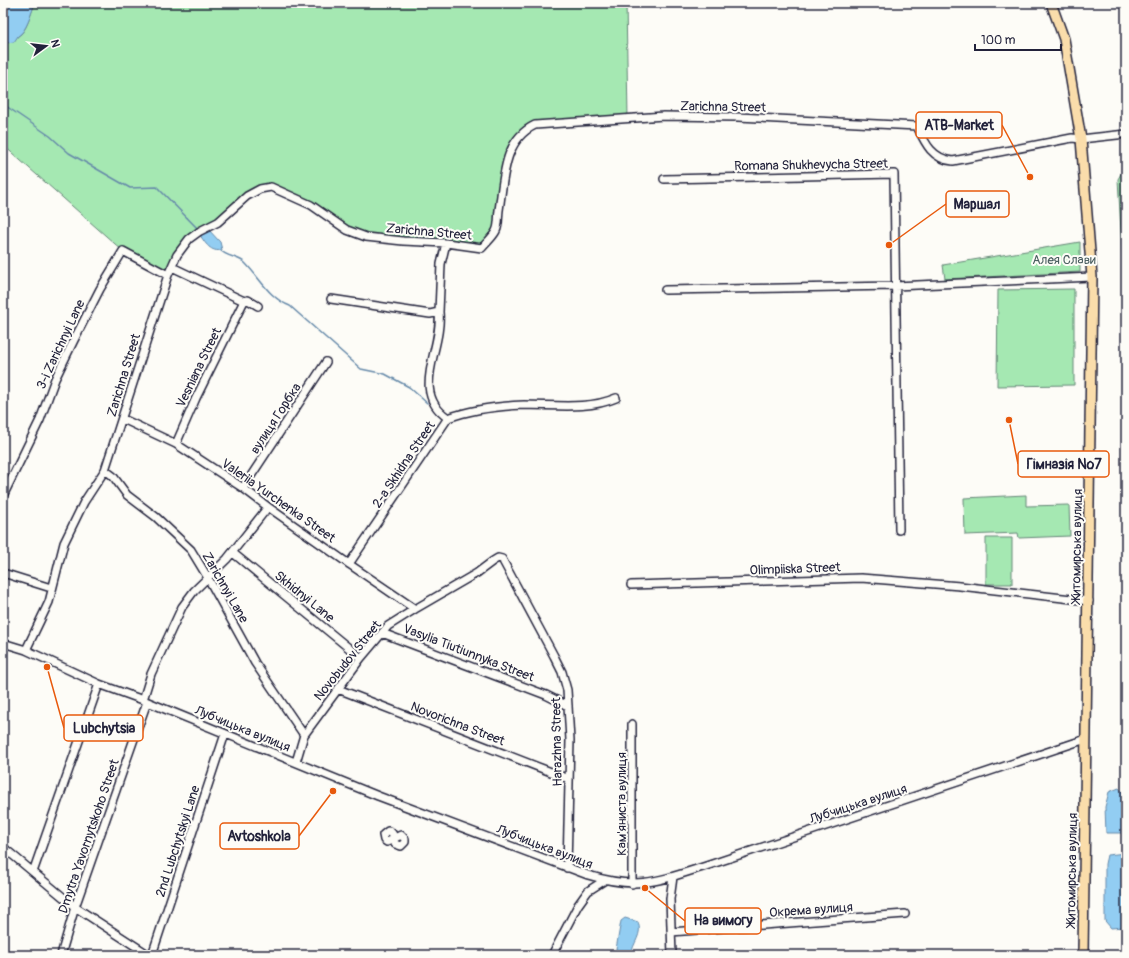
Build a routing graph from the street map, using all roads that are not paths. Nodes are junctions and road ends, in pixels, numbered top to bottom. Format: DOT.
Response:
graph roads {
  1 [pos="1051,3"];
  2 [pos="1126,134"];
  3 [pos="1081,138"];
  4 [pos="664,179"];
  5 [pos="446,243"];
  6 [pos="172,267"];
  7 [pos="168,275"];
  8 [pos="1092,277"];
  9 [pos="895,286"];
  10 [pos="665,290"];
  11 [pos="331,299"];
  12 [pos="244,301"];
  13 [pos="258,306"];
  14 [pos="439,312"];
  15 [pos="326,362"];
  16 [pos="616,398"];
  17 [pos="448,418"];
  18 [pos="123,420"];
  19 [pos="176,444"];
  20 [pos="105,470"];
  21 [pos="243,488"];
  22 [pos="3,496"];
  23 [pos="268,508"];
  24 [pos="898,530"];
  25 [pos="233,553"];
  26 [pos="502,559"];
  27 [pos="349,564"];
  28 [pos="3,573"];
  29 [pos="208,578"];
  30 [pos="631,585"];
  31 [pos="51,588"];
  32 [pos="1089,601"];
  33 [pos="415,609"];
  34 [pos="382,633"];
  35 [pos="5,644"];
  36 [pos="26,650"];
  37 [pos="361,658"];
  38 [pos="99,684"];
  39 [pos="338,689"];
  40 [pos="145,701"];
  41 [pos="568,706"];
  42 [pos="632,724"];
  43 [pos="225,734"];
  44 [pos="304,735"];
  45 [pos="1086,739"];
  46 [pos="296,762"];
  47 [pos="569,779"];
  48 [pos="3,848"];
  49 [pos="567,868"];
  50 [pos="33,872"];
  51 [pos="673,877"];
  52 [pos="605,880"];
  53 [pos="632,884"];
  54 [pos="75,907"];
  55 [pos="905,914"];
  56 [pos="671,932"];
  57 [pos="61,955"];
  58 [pos="149,955"];
  59 [pos="152,955"];
  60 [pos="552,955"];
  61 [pos="672,955"];
  62 [pos="1083,955"];
  1 -- 3 [label="main road, Житомирська вулиця"];
  2 -- 3 [label="street"];
  3 -- 5 [label="street, Zarichna Street"];
  3 -- 8 [label="main road, Житомирська вулиця"];
  4 -- 9 [label="street, Romana Shukhevycha Street"];
  5 -- 6 [label="street, Zarichna Street"];
  5 -- 14 [label="street"];
  6 -- 7 [label="street, Zarichna Street"];
  6 -- 12 [label="street"];
  7 -- 18 [label="street, Zarichna Street"];
  7 -- 22 [label="street, 3-i Zarichnyi Lane"];
  8 -- 9 [label="street"];
  8 -- 32 [label="main road, Житомирська вулиця"];
  9 -- 10 [label="street"];
  9 -- 24 [label="street, Romana Shukhevycha Street"];
  11 -- 14 [label="street"];
  12 -- 13 [label="street"];
  12 -- 19 [label="street, Vesniana Street"];
  14 -- 17 [label="street"];
  15 -- 21 [label="street, вулиця Горбка"];
  16 -- 17 [label="street, 2-a Skhidna Street"];
  17 -- 27 [label="street, 2-a Skhidna Street"];
  18 -- 19 [label="street, Valeriia Yurchenka Street"];
  18 -- 20 [label="street, Zarichna Street"];
  19 -- 21 [label="street, Valeriia Yurchenka Street"];
  20 -- 29 [label="street, Zarichnyi Lane"];
  20 -- 31 [label="street, Zarichna Street"];
  21 -- 23 [label="street, Valeriia Yurchenka Street"];
  23 -- 25 [label="street, Dmytra Yavornytskoho Street"];
  23 -- 27 [label="street, Valeriia Yurchenka Street"];
  25 -- 29 [label="street, Dmytra Yavornytskoho Street"];
  25 -- 37 [label="street, Skhidnyi Lane"];
  26 -- 33 [label="street, Novobudov Street"];
  26 -- 41 [label="street, Harazhna Street"];
  27 -- 33 [label="street, Valeriia Yurchenka Street"];
  28 -- 31 [label="street"];
  29 -- 40 [label="street, Dmytra Yavornytskoho Street"];
  29 -- 44 [label="street, Zarichnyi Lane"];
  30 -- 32 [label="street, Olimpiiska Street"];
  31 -- 36 [label="street, Zarichna Street"];
  32 -- 45 [label="main road, Житомирська вулиця"];
  33 -- 34 [label="street, Novobudov Street"];
  34 -- 37 [label="street, Novobudov Street"];
  34 -- 41 [label="street, Vasylia Tiutiunnyka Street"];
  35 -- 36 [label="street, Лубчицька вулиця"];
  36 -- 38 [label="street, Лубчицька вулиця"];
  37 -- 39 [label="street, Novobudov Street"];
  38 -- 40 [label="street, Лубчицька вулиця"];
  38 -- 50 [label="street"];
  39 -- 44 [label="street, Novobudov Street"];
  39 -- 47 [label="street, Novorichna Street"];
  40 -- 43 [label="street, Лубчицька вулиця"];
  40 -- 54 [label="street, Dmytra Yavornytskoho Street"];
  41 -- 47 [label="street, Harazhna Street"];
  42 -- 53 [label="street, Кам'яниста вулиця"];
  43 -- 46 [label="street, Лубчицька вулиця"];
  43 -- 59 [label="street, 2nd Lubchytskyi Lane"];
  44 -- 46 [label="street, Novobudov Street"];
  45 -- 51 [label="street, Лубчицька вулиця"];
  45 -- 62 [label="main road, Житомирська вулиця"];
  46 -- 49 [label="street, Лубчицька вулиця"];
  47 -- 49 [label="street, Harazhna Street"];
  48 -- 50 [label="street"];
  49 -- 52 [label="street, Лубчицька вулиця"];
  50 -- 54 [label="street"];
  51 -- 53 [label="street, Лубчицька вулиця"];
  51 -- 56 [label="street"];
  52 -- 53 [label="street, Лубчицька вулиця"];
  52 -- 60 [label="street"];
  54 -- 57 [label="street, Dmytra Yavornytskoho Street"];
  54 -- 58 [label="street"];
  55 -- 56 [label="street, Окрема вулиця"];
  56 -- 61 [label="street"];
}
